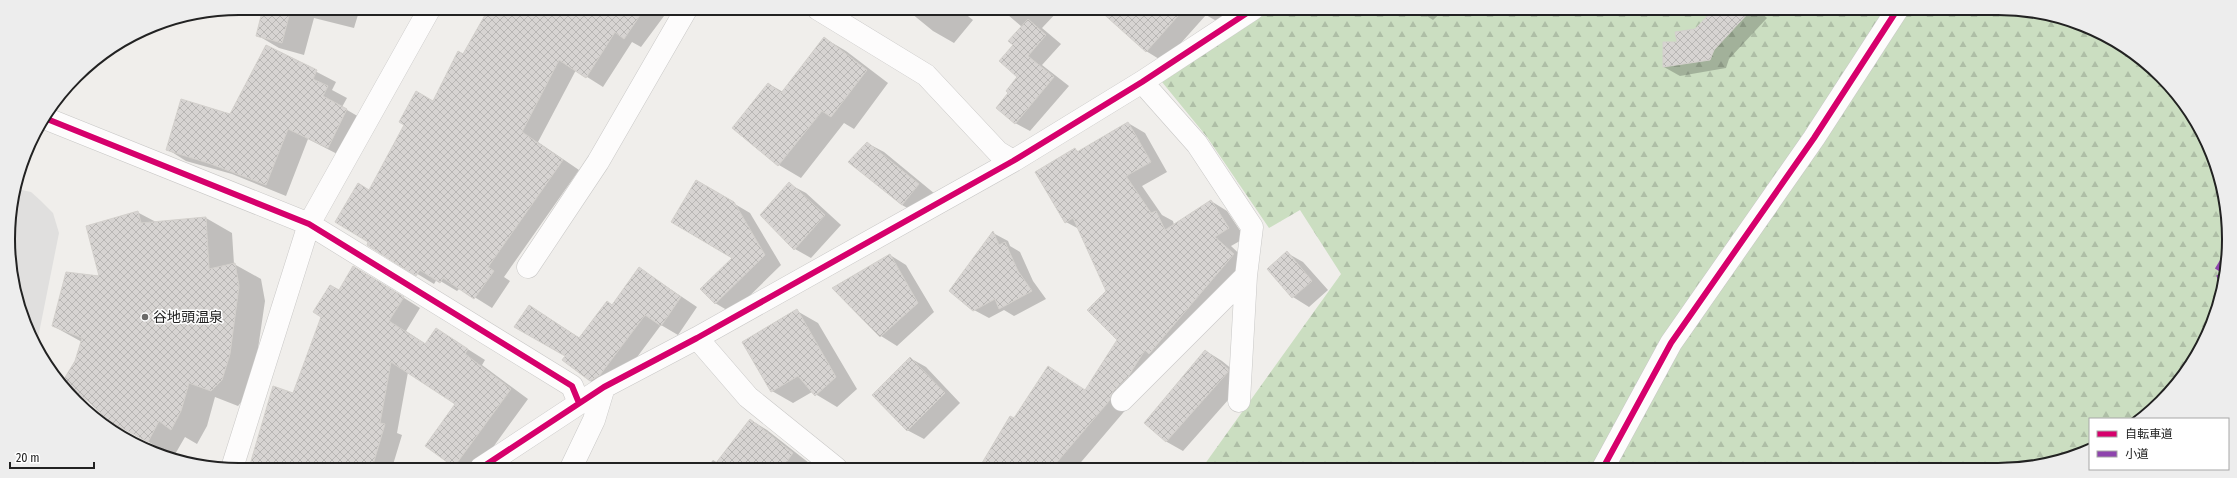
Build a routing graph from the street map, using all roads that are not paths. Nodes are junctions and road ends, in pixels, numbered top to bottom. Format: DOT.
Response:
graph roads {
  1 [pos="426,15"];
  2 [pos="683,15"];
  3 [pos="828,15"];
  4 [pos="1244,15"];
  5 [pos="1894,15"];
  6 [pos="1142,82"];
  7 [pos="50,120"];
  8 [pos="1013,161"];
  9 [pos="309,224"];
  10 [pos="528,267"];
  11 [pos="1246,276"];
  12 [pos="697,338"];
  13 [pos="604,387"];
  14 [pos="1122,400"];
  15 [pos="1239,401"];
  16 [pos="579,403"];
  17 [pos="234,463"];
  18 [pos="488,463"];
  19 [pos="573,463"];
  20 [pos="830,463"];
  21 [pos="1606,463"];
  1 -- 9 [label="street"];
  2 -- 10 [label="street"];
  3 -- 8 [label="street"];
  4 -- 6 [label="street"];
  5 -- 21 [label="street"];
  6 -- 8 [label="street"];
  6 -- 11 [label="street"];
  7 -- 9 [label="street"];
  8 -- 12 [label="street"];
  9 -- 16 [label="street"];
  9 -- 17 [label="street"];
  11 -- 14 [label="street"];
  11 -- 15 [label="street"];
  12 -- 13 [label="street"];
  12 -- 20 [label="street"];
  13 -- 16 [label="street"];
  13 -- 19 [label="street"];
  16 -- 18 [label="street"];
}
